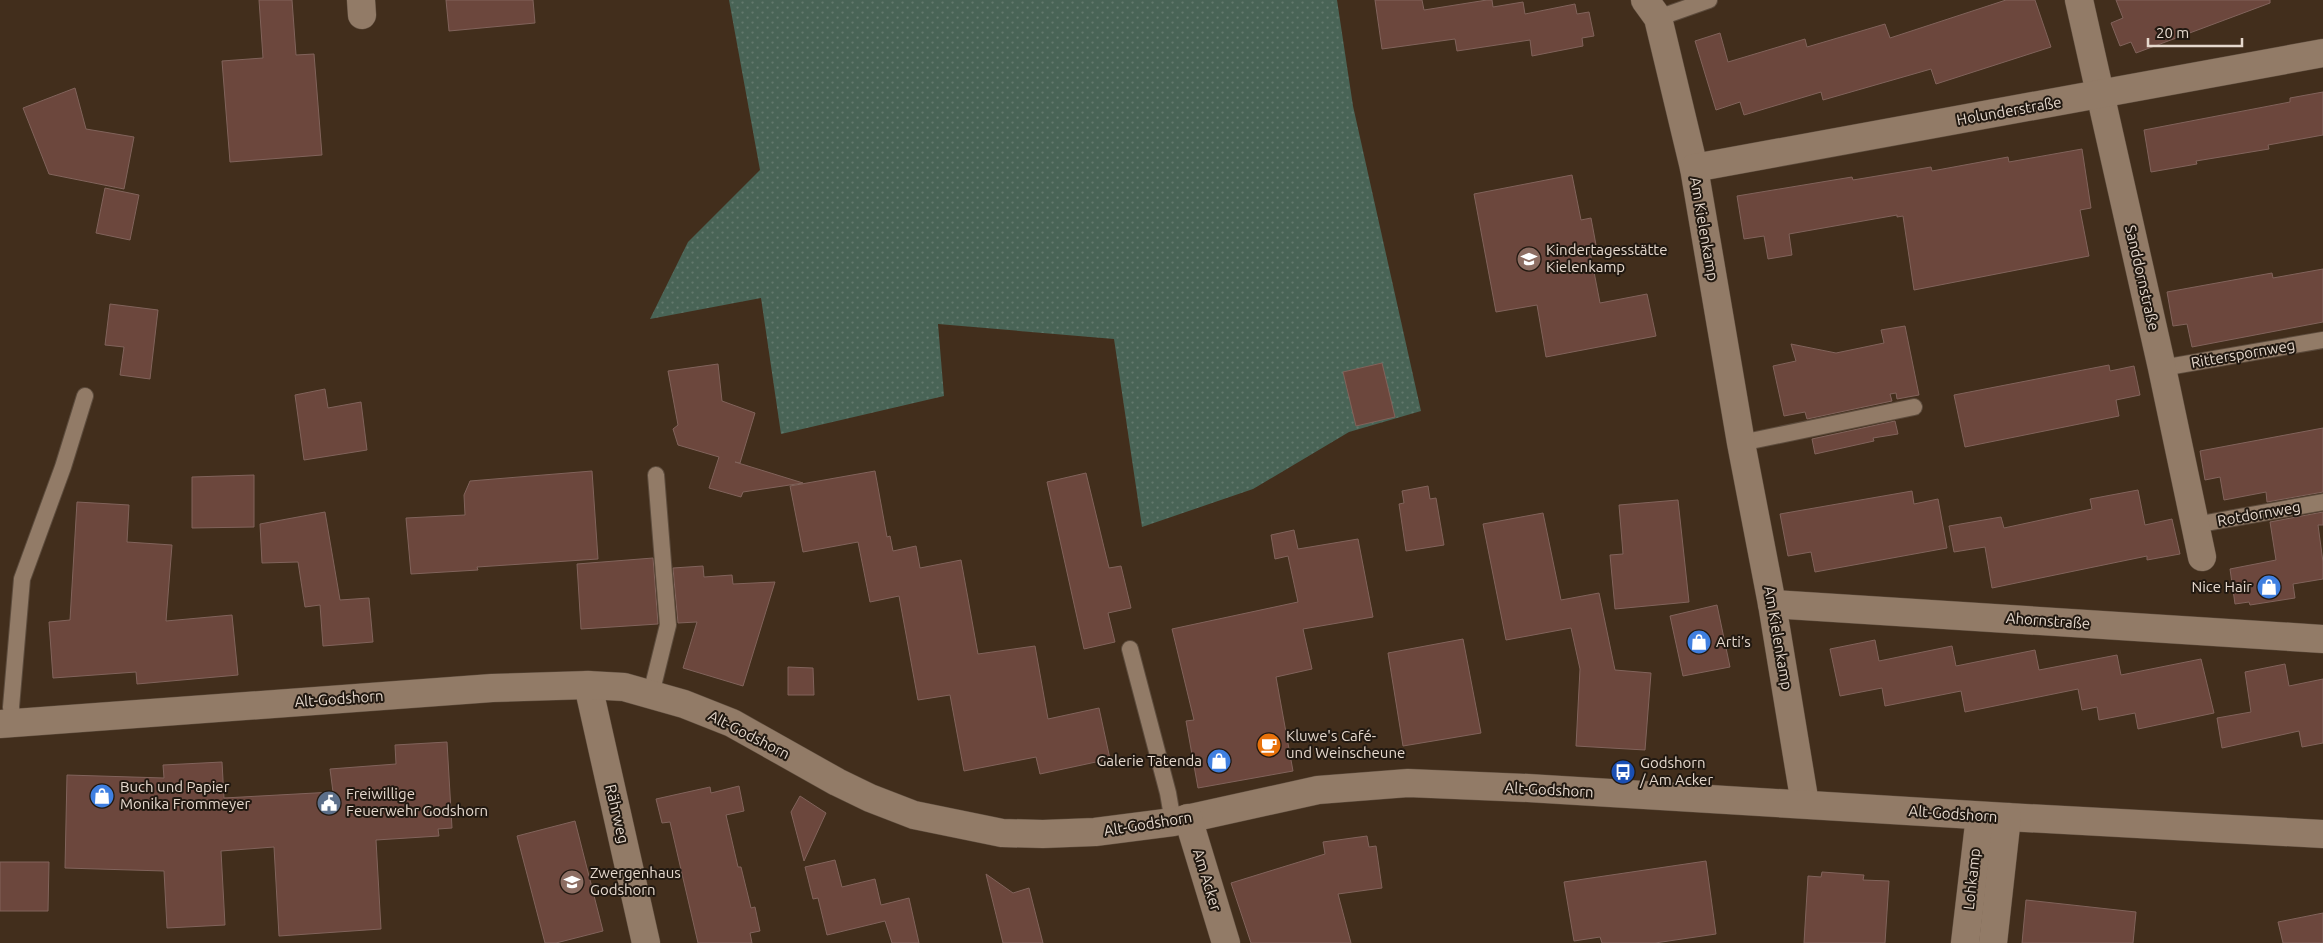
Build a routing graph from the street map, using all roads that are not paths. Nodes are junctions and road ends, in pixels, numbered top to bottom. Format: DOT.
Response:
graph roads {
  1 [pos="1709,0"];
  2 [pos="2079,0"];
  3 [pos="1652,9"];
  4 [pos="2323,53"];
  5 [pos="2099,94"];
  6 [pos="1694,168"];
  7 [pos="2323,340"];
  8 [pos="2162,368"];
  9 [pos="85,396"];
  10 [pos="1914,407"];
  11 [pos="1741,443"];
  12 [pos="656,475"];
  13 [pos="2323,502"];
  14 [pos="2195,525"];
  15 [pos="2202,557"];
  16 [pos="1772,604"];
  17 [pos="2323,638"];
  18 [pos="1130,649"];
  19 [pos="588,685"];
  20 [pos="651,694"];
  21 [pos="6,723"];
  22 [pos="1805,804"];
  23 [pos="1980,816"];
  24 [pos="2007,817"];
  25 [pos="1180,820"];
  26 [pos="2323,834"];
  27 [pos="646,943"];
  28 [pos="1226,943"];
  29 [pos="1965,943"];
  30 [pos="1993,943"];
  1 -- 3 [label="lane, Am Kielenkamp"];
  2 -- 5 [label="street, Sanddornstraße"];
  3 -- 6 [label="street, Am Kielenkamp"];
  4 -- 5 [label="street, Holunderstraße"];
  5 -- 6 [label="street, Holunderstraße"];
  5 -- 8 [label="street, Sanddornstraße"];
  6 -- 11 [label="street, Am Kielenkamp"];
  7 -- 8 [label="lane, Ritterspornweg"];
  8 -- 14 [label="street, Sanddornstraße"];
  9 -- 21 [label="lane"];
  10 -- 11 [label="lane"];
  11 -- 16 [label="street, Am Kielenkamp"];
  12 -- 20 [label="lane"];
  13 -- 14 [label="lane, Rotdornweg"];
  14 -- 15 [label="street, Sanddornstraße"];
  16 -- 17 [label="street, Ahornstraße"];
  16 -- 22 [label="street, Am Kielenkamp"];
  18 -- 25 [label="lane"];
  19 -- 20 [label="street, Alt-Godshorn"];
  19 -- 21 [label="street, Alt-Godshorn"];
  19 -- 27 [label="street, Rährweg"];
  20 -- 25 [label="street, Alt-Godshorn"];
  22 -- 23 [label="street, Alt-Godshorn"];
  22 -- 25 [label="street, Alt-Godshorn"];
  23 -- 24 [label="street, Alt-Godshorn"];
  23 -- 29 [label="street, Lohkamp"];
  24 -- 26 [label="street, Alt-Godshorn"];
  24 -- 30 [label="street, Lohkamp"];
  25 -- 28 [label="street, Am Acker"];
}
